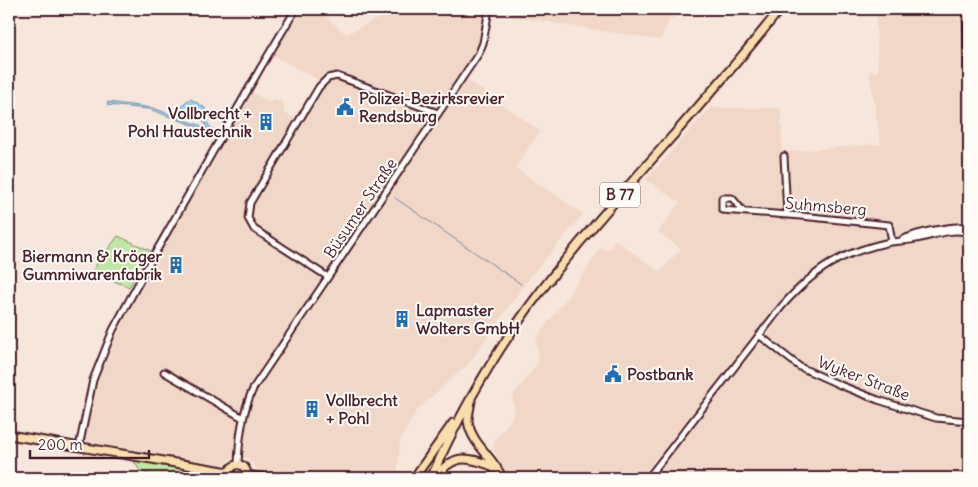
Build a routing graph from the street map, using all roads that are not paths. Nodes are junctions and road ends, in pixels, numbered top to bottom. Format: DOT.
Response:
graph roads {
  1 [pos="296,9"];
  2 [pos="489,9"];
  3 [pos="780,9"];
  4 [pos="967,9"];
  5 [pos="969,74"];
  6 [pos="438,114"];
  7 [pos="784,156"];
  8 [pos="743,211"];
  9 [pos="787,215"];
  10 [pos="969,226"];
  11 [pos="969,233"];
  12 [pos="895,241"];
  13 [pos="328,277"];
  14 [pos="759,335"];
  15 [pos="164,372"];
  16 [pos="474,391"];
  17 [pos="469,400"];
  18 [pos="243,418"];
  19 [pos="969,421"];
  20 [pos="9,435"];
  21 [pos="79,447"];
  22 [pos="238,465"];
  23 [pos="230,475"];
  24 [pos="246,477"];
  25 [pos="265,478"];
  26 [pos="414,478"];
  27 [pos="432,478"];
  28 [pos="500,478"];
  29 [pos="648,478"];
  1 -- 21 [label="street"];
  2 -- 6 [label="street, Büsumer Straße"];
  3 -- 16 [label="main road, B 77"];
  4 -- 5 [label="main road"];
  6 -- 13 [label="street, Büsumer Straße"];
  6 -- 13 [label="street"];
  7 -- 9 [label="street"];
  8 -- 9 [label="street, Suhmsberg"];
  9 -- 12 [label="street, Suhmsberg"];
  10 -- 12 [label="street"];
  11 -- 12 [label="street"];
  12 -- 14 [label="street"];
  13 -- 18 [label="street, Büsumer Straße"];
  14 -- 19 [label="street, Wyker Straße"];
  14 -- 29 [label="street"];
  15 -- 18 [label="street"];
  16 -- 17 [label="main road, B 77"];
  16 -- 28 [label="main road"];
  17 -- 26 [label="main road"];
  17 -- 27 [label="main road, B 77"];
  18 -- 22 [label="street, Büsumer Straße"];
  20 -- 21 [label="main road"];
  21 -- 23 [label="main road"];
  22 -- 23 [label="main road"];
  22 -- 24 [label="main road"];
  24 -- 25 [label="main road"];
  27 -- 28 [label="main road"];
}
